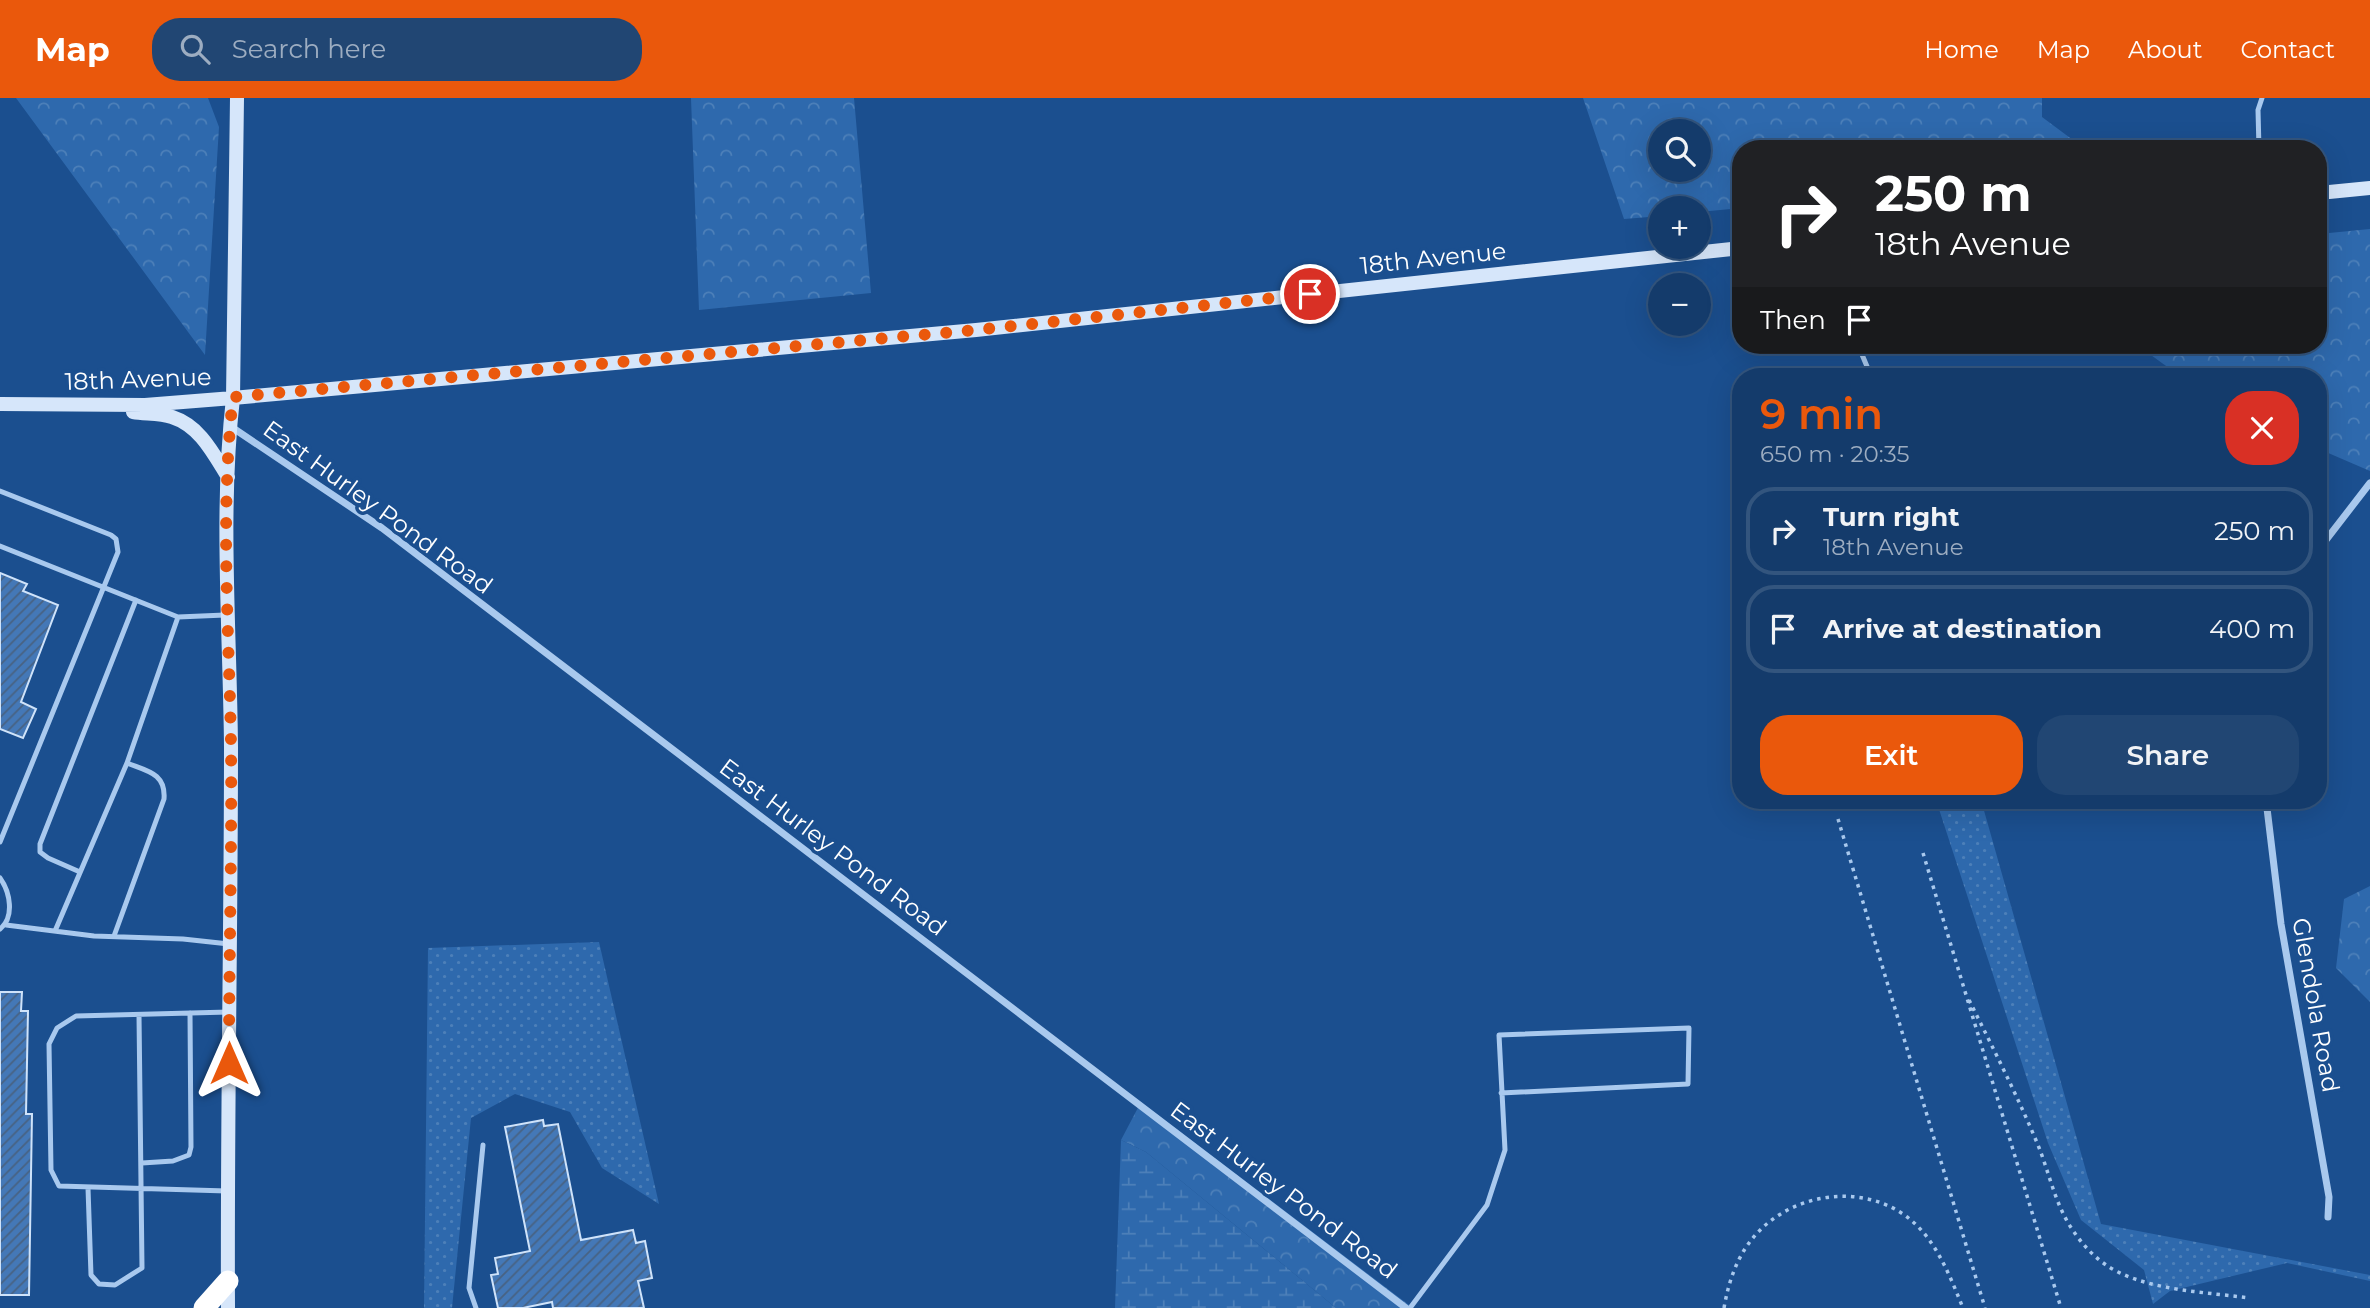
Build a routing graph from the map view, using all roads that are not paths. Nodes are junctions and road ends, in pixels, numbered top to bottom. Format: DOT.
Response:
graph roads {
  1 [pos="237,98"];
  2 [pos="2262,98"];
  3 [pos="2259,140"];
  4 [pos="2370,188"];
  5 [pos="2327,192"];
  6 [pos="1732,249"];
  7 [pos="233,397"];
  8 [pos="0,404"];
  9 [pos="65,405"];
  10 [pos="230,425"];
  11 [pos="229,478"];
  12 [pos="2370,483"];
  13 [pos="0,491"];
  14 [pos="2327,539"];
  15 [pos="0,546"];
  16 [pos="103,587"];
  17 [pos="136,600"];
  18 [pos="228,615"];
  19 [pos="178,617"];
  20 [pos="127,763"];
  21 [pos="2267,809"];
  22 [pos="0,842"];
  23 [pos="80,872"];
  24 [pos="0,878"];
  25 [pos="3,927"];
  26 [pos="55,931"];
  27 [pos="114,936"];
  28 [pos="229,944"];
  29 [pos="229,1012"];
  30 [pos="190,1013"];
  31 [pos="139,1015"];
  32 [pos="1501,1093"];
  33 [pos="483,1144"];
  34 [pos="142,1163"];
  35 [pos="88,1188"];
  36 [pos="142,1189"];
  37 [pos="228,1191"];
  38 [pos="2328,1217"];
  39 [pos="228,1281"];
  40 [pos="204,1308"];
  41 [pos="228,1308"];
  42 [pos="476,1308"];
  43 [pos="1408,1308"];
  1 -- 7 [label="street"];
  2 -- 3 [label="lane"];
  4 -- 5 [label="street"];
  6 -- 7 [label="street, 18th Avenue"];
  7 -- 9 [label="street, 18th Avenue"];
  7 -- 10 [label="street"];
  8 -- 9 [label="street, 18th Avenue"];
  9 -- 11 [label="street"];
  10 -- 11 [label="street"];
  10 -- 43 [label="street, East Hurley Pond Road"];
  11 -- 18 [label="street"];
  12 -- 14 [label="street"];
  13 -- 16 [label="lane"];
  15 -- 16 [label="lane"];
  16 -- 17 [label="lane"];
  16 -- 22 [label="lane"];
  17 -- 19 [label="lane"];
  17 -- 23 [label="lane"];
  18 -- 19 [label="lane"];
  18 -- 28 [label="street"];
  19 -- 20 [label="lane"];
  20 -- 23 [label="lane"];
  20 -- 27 [label="lane"];
  21 -- 38 [label="street, Glendola Road"];
  23 -- 26 [label="lane"];
  24 -- 25 [label="lane"];
  25 -- 26 [label="lane"];
  26 -- 27 [label="lane"];
  27 -- 28 [label="lane"];
  28 -- 29 [label="street"];
  29 -- 30 [label="lane"];
  29 -- 37 [label="street"];
  30 -- 31 [label="lane"];
  30 -- 34 [label="lane"];
  31 -- 34 [label="lane"];
  31 -- 35 [label="lane"];
  32 -- 32 [label="lane"];
  32 -- 43 [label="lane"];
  33 -- 42 [label="lane"];
  34 -- 36 [label="lane"];
  35 -- 36 [label="lane"];
  35 -- 36 [label="lane"];
  36 -- 37 [label="lane"];
  37 -- 39 [label="street"];
  39 -- 40 [label="highway"];
  39 -- 41 [label="street"];
}
